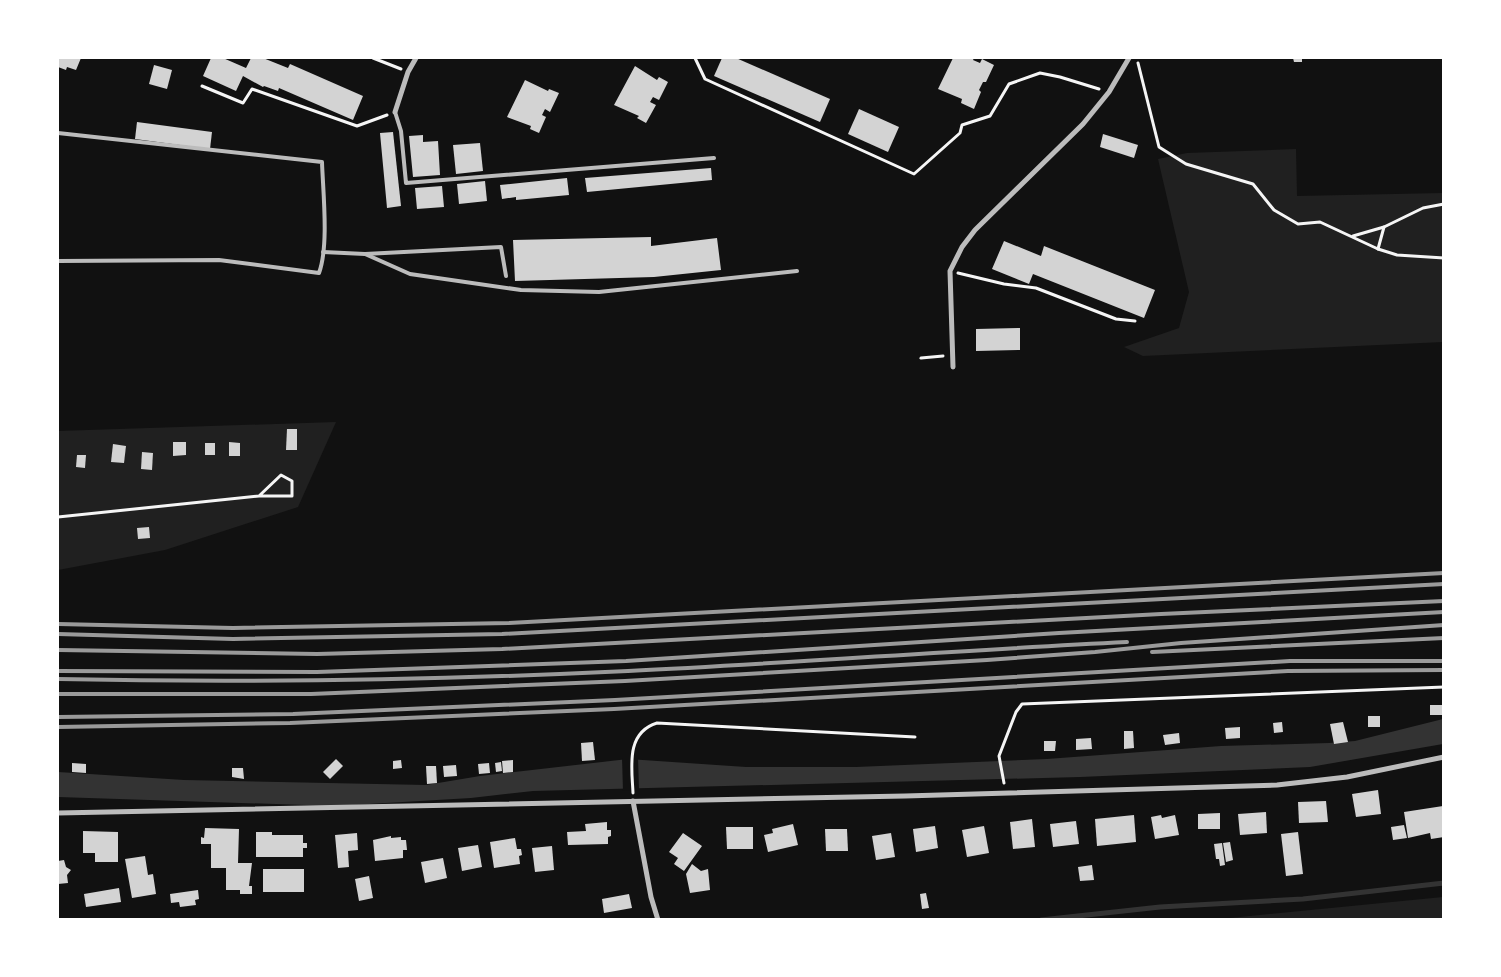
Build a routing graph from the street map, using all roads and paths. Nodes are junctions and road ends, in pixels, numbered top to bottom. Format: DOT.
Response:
graph roads {
  1 [pos="373,58"];
  2 [pos="416,58"];
  3 [pos="695,58"];
  4 [pos="1129,58"];
  5 [pos="1136,61"];
  6 [pos="408,72"];
  7 [pos="202,86"];
  8 [pos="1109,92"];
  9 [pos="395,112"];
  10 [pos="58,133"];
  11 [pos="714,158"];
  12 [pos="1444,204"];
  13 [pos="1384,226"];
  14 [pos="1352,236"];
  15 [pos="1378,249"];
  16 [pos="323,252"];
  17 [pos="365,254"];
  18 [pos="1444,258"];
  19 [pos="58,261"];
  20 [pos="797,271"];
  21 [pos="950,271"];
  22 [pos="506,276"];
  23 [pos="1135,321"];
  24 [pos="943,356"];
  25 [pos="921,358"];
  26 [pos="953,367"];
  27 [pos="258,496"];
  28 [pos="58,517"];
  29 [pos="1444,687"];
  30 [pos="915,737"];
  31 [pos="1444,757"];
  32 [pos="1004,784"];
  33 [pos="633,792"];
  34 [pos="633,801"];
  35 [pos="58,813"];
  36 [pos="658,920"];
  1 -- 6 [label="path"];
  2 -- 6 [label="street"];
  3 -- 8 [label="path"];
  4 -- 8 [label="street"];
  5 -- 14 [label="path"];
  6 -- 9 [label="street"];
  7 -- 9 [label="path"];
  8 -- 21 [label="street"];
  9 -- 11 [label="lane"];
  10 -- 16 [label="lane"];
  12 -- 13 [label="path"];
  13 -- 14 [label="path"];
  13 -- 15 [label="path"];
  14 -- 15 [label="path"];
  15 -- 18 [label="path"];
  16 -- 17 [label="lane"];
  16 -- 19 [label="lane"];
  17 -- 20 [label="lane"];
  17 -- 22 [label="lane"];
  21 -- 23 [label="path"];
  21 -- 26 [label="street"];
  24 -- 25 [label="path"];
  27 -- 27 [label="path"];
  27 -- 28 [label="path"];
  29 -- 32 [label="path"];
  30 -- 33 [label="path"];
  31 -- 34 [label="street"];
  34 -- 35 [label="street"];
  34 -- 36 [label="street"];
}
